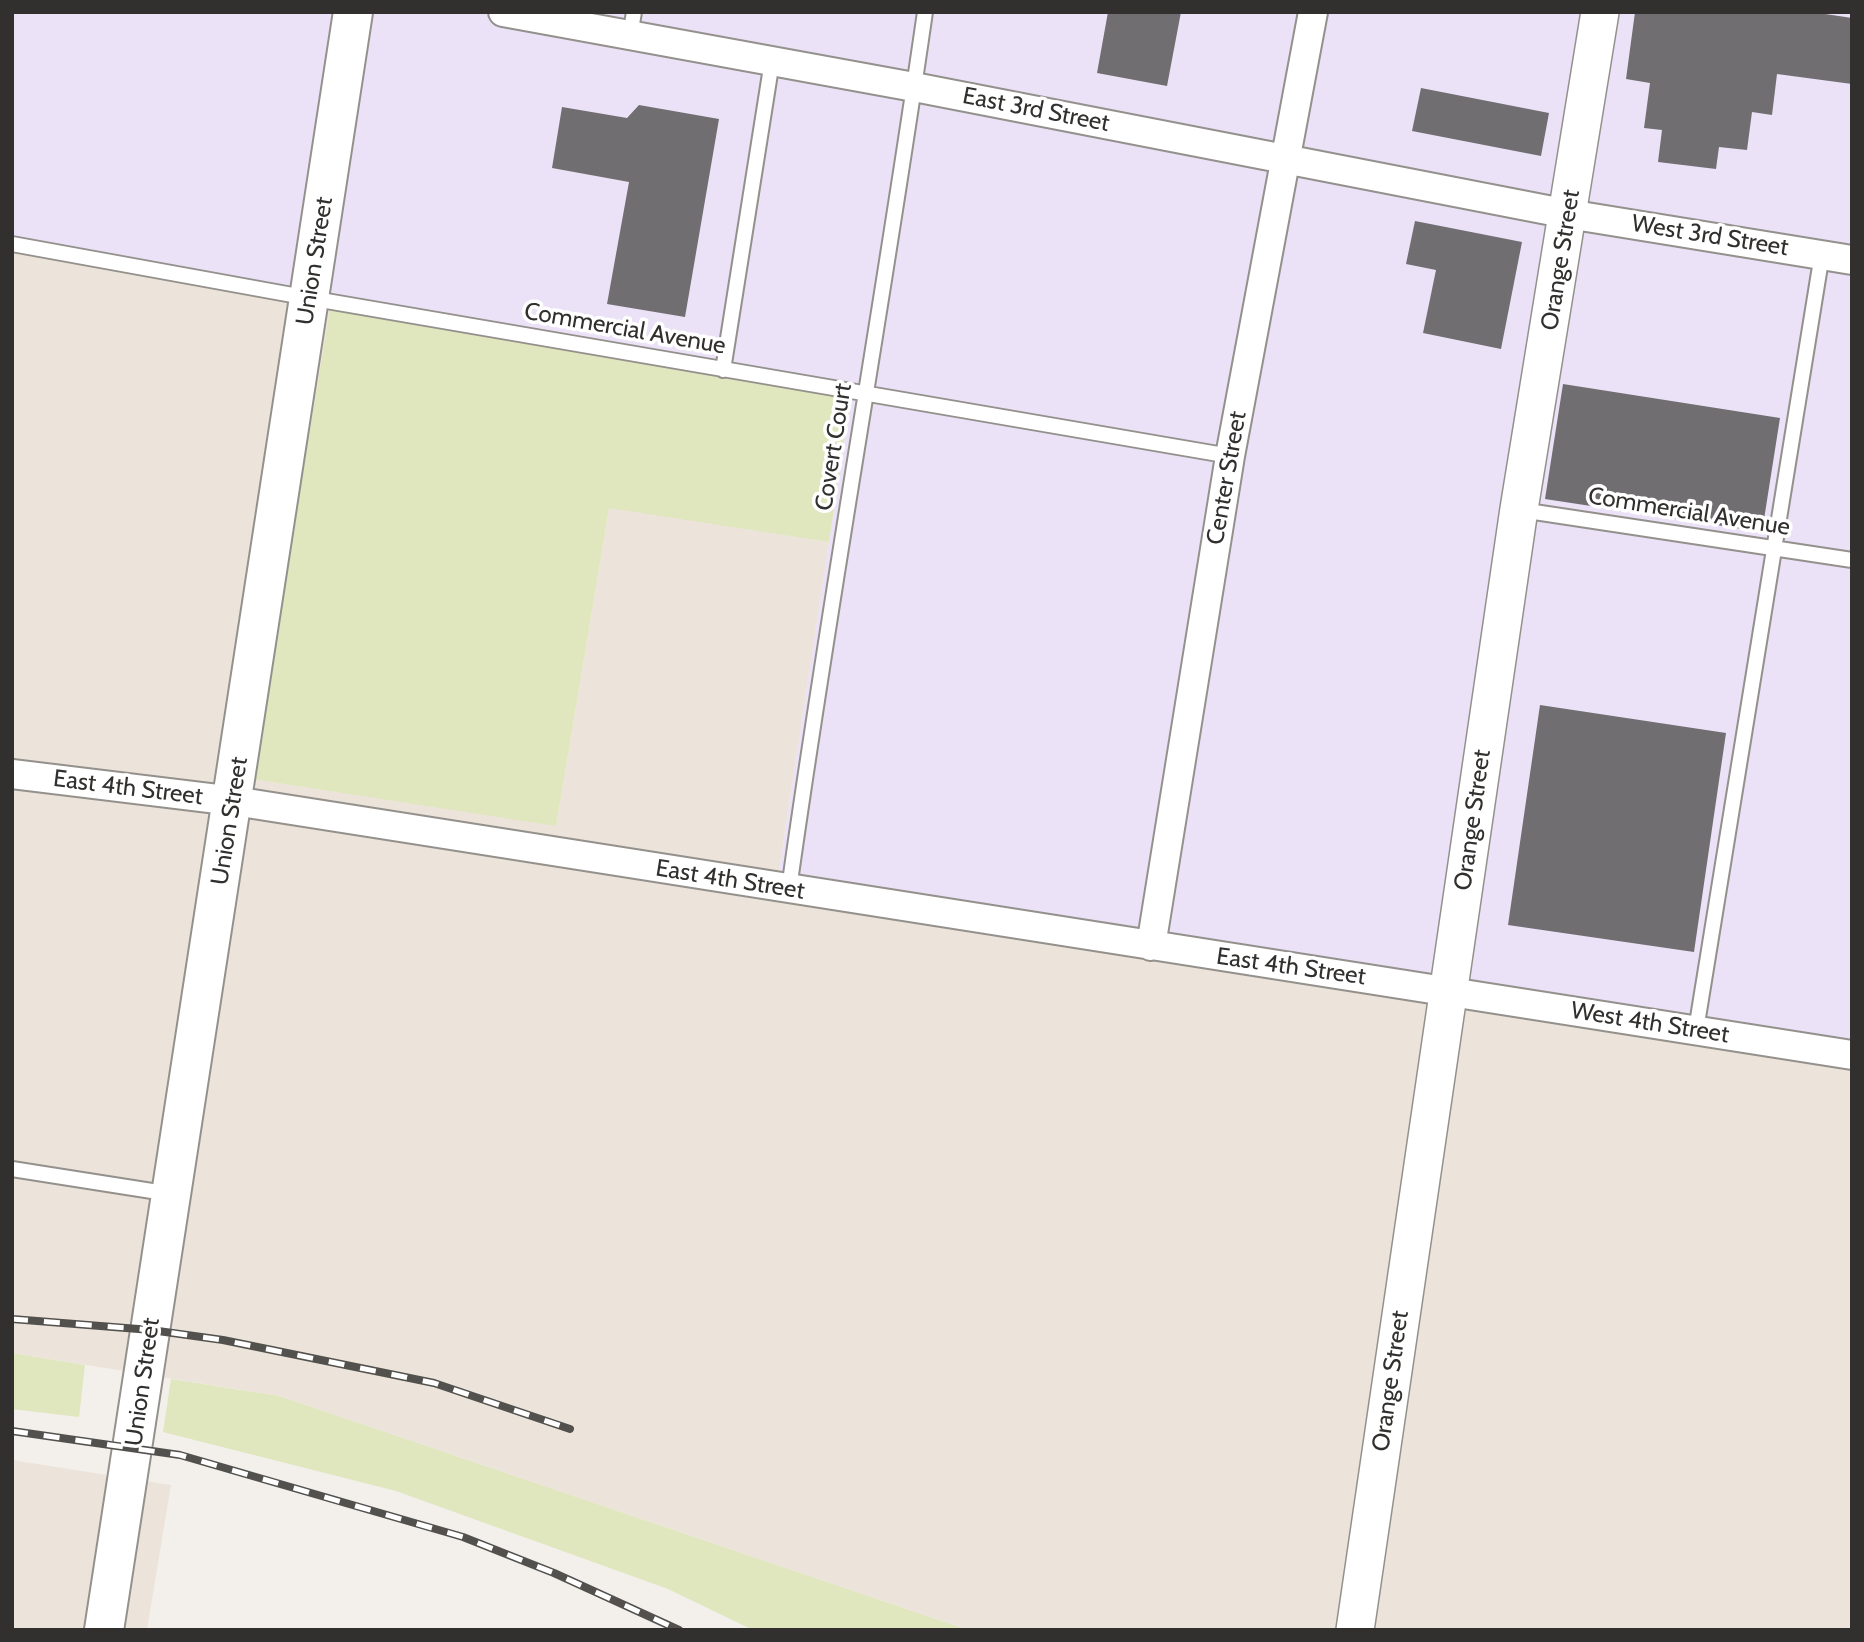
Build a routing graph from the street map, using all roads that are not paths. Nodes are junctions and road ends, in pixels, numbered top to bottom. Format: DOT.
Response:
graph roads {
  1 [pos="354,12"];
  2 [pos="503,12"];
  3 [pos="925,12"];
  4 [pos="1313,12"];
  5 [pos="1600,12"];
  6 [pos="632,24"];
  7 [pos="772,61"];
  8 [pos="914,87"];
  9 [pos="1286,158"];
  10 [pos="1568,214"];
  11 [pos="12,244"];
  12 [pos="1822,254"];
  13 [pos="1852,260"];
  14 [pos="309,298"];
  15 [pos="723,369"];
  16 [pos="865,393"];
  17 [pos="1230,456"];
  18 [pos="1519,509"];
  19 [pos="1774,548"];
  20 [pos="1852,560"];
  21 [pos="12,774"];
  22 [pos="234,802"];
  23 [pos="789,889"];
  24 [pos="1151,946"];
  25 [pos="1448,990"];
  26 [pos="1696,1030"];
  27 [pos="1852,1055"];
  28 [pos="12,1170"];
  29 [pos="173,1194"];
  30 [pos="104,1630"];
  31 [pos="1355,1630"];
  1 -- 14 [label="main road, Union Street"];
  2 -- 6 [label="street, East 3rd Street"];
  3 -- 8 [label="lane, Covert Court"];
  4 -- 9 [label="street, Center Street"];
  5 -- 10 [label="street, Orange Street"];
  6 -- 7 [label="street, East 3rd Street"];
  7 -- 8 [label="street, East 3rd Street"];
  7 -- 15 [label="lane"];
  8 -- 9 [label="street, East 3rd Street"];
  8 -- 16 [label="lane, Covert Court"];
  9 -- 10 [label="street, East 3rd Street"];
  9 -- 17 [label="street, Center Street"];
  10 -- 12 [label="street, West 3rd Street"];
  10 -- 18 [label="street, Orange Street"];
  11 -- 14 [label="lane, Commercial Avenue"];
  12 -- 13 [label="street, West 3rd Street"];
  12 -- 19 [label="lane"];
  14 -- 15 [label="lane, Commercial Avenue"];
  14 -- 22 [label="main road, Union Street"];
  15 -- 16 [label="lane, Commercial Avenue"];
  16 -- 17 [label="lane, Commercial Avenue"];
  16 -- 23 [label="lane, Covert Court"];
  17 -- 24 [label="street, Center Street"];
  18 -- 19 [label="lane, Commercial Avenue"];
  18 -- 25 [label="street, Orange Street"];
  19 -- 20 [label="lane, Commercial Avenue"];
  19 -- 26 [label="lane"];
  21 -- 22 [label="street, East 4th Street"];
  22 -- 23 [label="street, East 4th Street"];
  22 -- 29 [label="main road, Union Street"];
  23 -- 24 [label="street, East 4th Street"];
  24 -- 25 [label="street, East 4th Street"];
  25 -- 26 [label="street, West 4th Street"];
  25 -- 31 [label="street, Orange Street"];
  26 -- 27 [label="street, West 4th Street"];
  28 -- 29 [label="lane"];
  29 -- 30 [label="main road, Union Street"];
}
